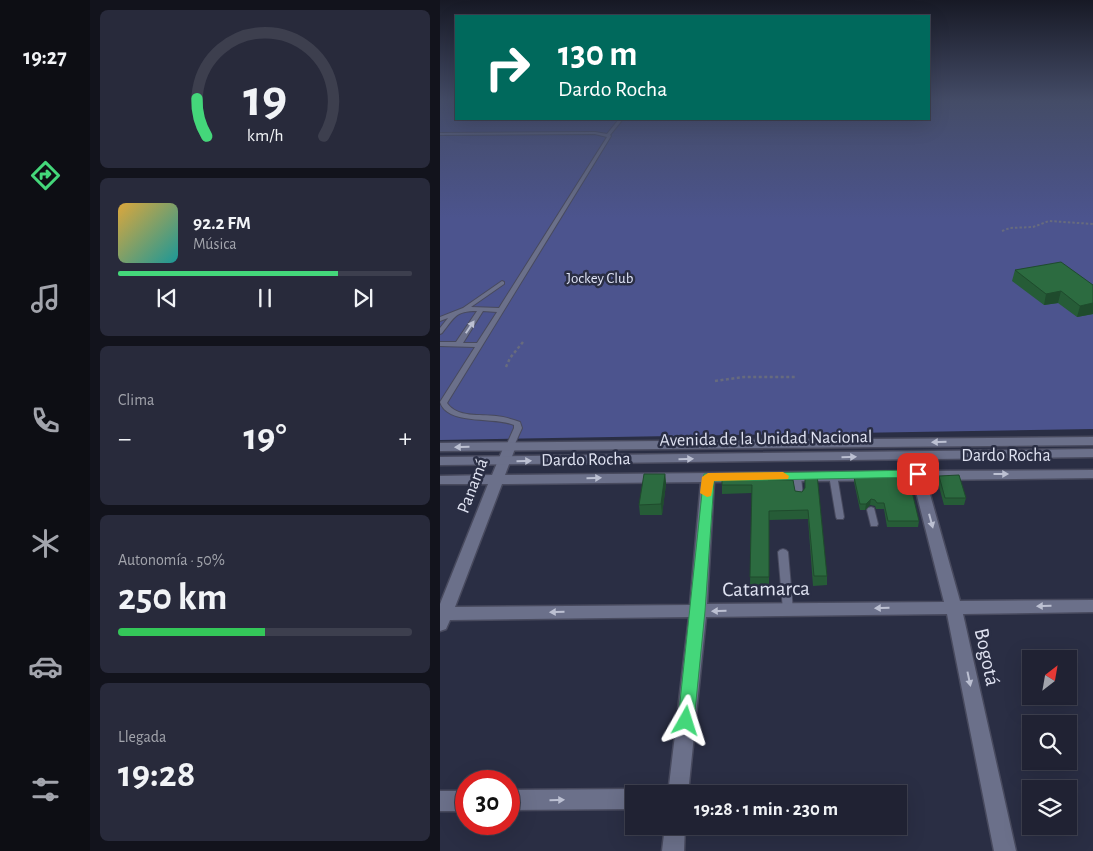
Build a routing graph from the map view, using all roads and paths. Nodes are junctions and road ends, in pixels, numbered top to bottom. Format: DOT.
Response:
graph roads {
  1 [pos="609,140"];
  2 [pos="1093,224"];
  3 [pos="1002,231"];
  4 [pos="502,283"];
  5 [pos="465,309"];
  6 [pos="482,309"];
  7 [pos="501,310"];
  8 [pos="455,312"];
  9 [pos="440,319"];
  10 [pos="440,332"];
  11 [pos="523,342"];
  12 [pos="440,344"];
  13 [pos="458,344"];
  14 [pos="478,345"];
  15 [pos="506,367"];
  16 [pos="795,377"];
  17 [pos="715,381"];
  18 [pos="1093,441"];
  19 [pos="510,446"];
  20 [pos="440,447"];
  21 [pos="1093,454"];
  22 [pos="440,461"];
  23 [pos="504,461"];
  24 [pos="918,474"];
  25 [pos="1093,474"];
  26 [pos="833,475"];
  27 [pos="797,476"];
  28 [pos="708,477"];
  29 [pos="497,479"];
  30 [pos="440,480"];
  31 [pos="799,497"];
  32 [pos="871,510"];
  33 [pos="840,518"];
  34 [pos="874,524"];
  35 [pos="783,552"];
  36 [pos="1093,606"];
  37 [pos="954,608"];
  38 [pos="788,610"];
  39 [pos="698,611"];
  40 [pos="441,617"];
  41 [pos="679,785"];
  42 [pos="625,799"];
  43 [pos="520,800"];
  44 [pos="455,801"];
  45 [pos="440,802"];
  46 [pos="674,835"];
  47 [pos="673,851"];
  48 [pos="1004,851"];
  1 -- 7 [label="lane"];
  2 -- 3 [label="path"];
  4 -- 5 [label="lane"];
  5 -- 6 [label="lane"];
  5 -- 8 [label="lane"];
  6 -- 7 [label="lane"];
  13 -- 6 [label="lane, one-way"];
  7 -- 14 [label="lane"];
  8 -- 9 [label="lane"];
  8 -- 10 [label="lane"];
  11 -- 15 [label="path"];
  12 -- 13 [label="lane"];
  13 -- 14 [label="lane"];
  14 -- 19 [label="lane"];
  16 -- 17 [label="path"];
  18 -- 19 [label="street, Avenida de la Unidad Nacional, one-way"];
  19 -- 20 [label="street, Avenida de la Unidad Nacional, one-way"];
  19 -- 23 [label="street, Panamá"];
  23 -- 21 [label="street, Avenida de la Unidad Nacional, one-way"];
  22 -- 23 [label="street, Avenida de la Unidad Nacional"];
  23 -- 29 [label="street, Panamá"];
  24 -- 25 [label="street, Dardo Rocha, one-way"];
  24 -- 26 [label="street, Dardo Rocha"];
  24 -- 37 [label="street, Bogotá, one-way"];
  26 -- 27 [label="street, Dardo Rocha"];
  26 -- 33 [label="lane"];
  27 -- 28 [label="street, Dardo Rocha"];
  27 -- 31 [label="lane"];
  29 -- 28 [label="street, Dardo Rocha, one-way"];
  28 -- 39 [label="street"];
  29 -- 30 [label="street, Dardo Rocha"];
  29 -- 40 [label="street, Panamá"];
  32 -- 34 [label="lane"];
  35 -- 38 [label="lane"];
  36 -- 37 [label="street, Catamarca, one-way"];
  37 -- 38 [label="street, Catamarca, one-way"];
  37 -- 48 [label="street, Bogotá, one-way"];
  38 -- 39 [label="street, Catamarca, one-way"];
  39 -- 40 [label="street, Catamarca, one-way"];
  39 -- 41 [label="street"];
  43 -- 42 [label="street, one-way"];
  44 -- 45 [label="street"];
  46 -- 47 [label="street"];
}
